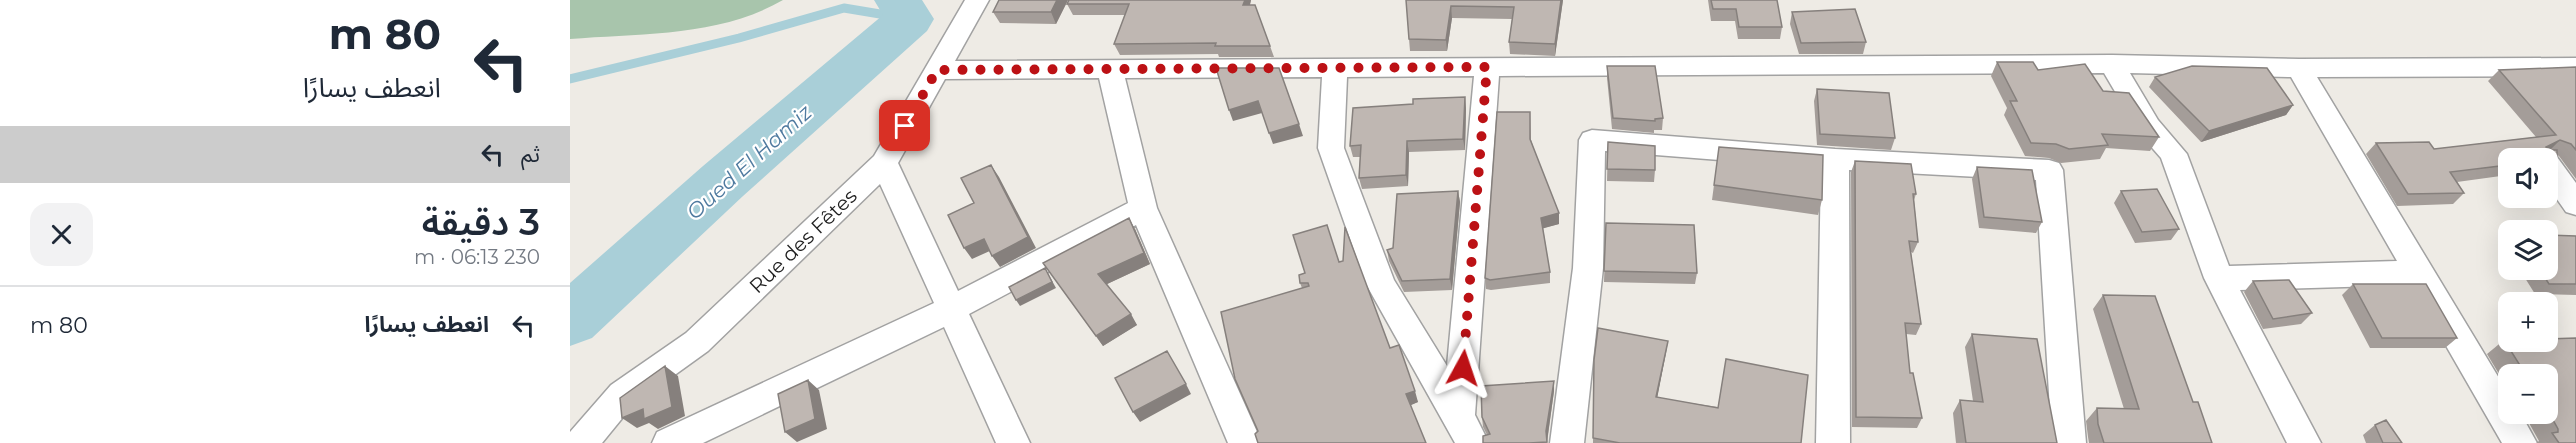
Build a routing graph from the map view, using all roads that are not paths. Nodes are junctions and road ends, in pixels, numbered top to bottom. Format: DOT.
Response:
graph roads {
  1 [pos="978,0"];
  2 [pos="2112,64"];
  3 [pos="1335,67"];
  4 [pos="1487,67"];
  5 [pos="2299,68"];
  6 [pos="2576,68"];
  7 [pos="1110,69"];
  8 [pos="937,70"];
  9 [pos="1835,159"];
  10 [pos="884,163"];
  11 [pos="2558,179"];
  12 [pos="2576,204"];
  13 [pos="1143,208"];
  14 [pos="2419,273"];
  15 [pos="2219,278"];
  16 [pos="951,309"];
  17 [pos="1459,414"];
  18 [pos="582,443"];
  19 [pos="669,443"];
  20 [pos="1013,443"];
  21 [pos="1245,443"];
  22 [pos="1472,443"];
  23 [pos="1567,443"];
  24 [pos="1833,443"];
  25 [pos="2069,443"];
  26 [pos="2304,443"];
  27 [pos="2520,443"];
  1 -- 8 [label="street, Rue des Fêtes"];
  2 -- 4 [label="street"];
  2 -- 5 [label="street"];
  2 -- 15 [label="street"];
  3 -- 4 [label="street"];
  3 -- 7 [label="street"];
  3 -- 17 [label="street"];
  4 -- 17 [label="street"];
  5 -- 6 [label="street"];
  5 -- 14 [label="street"];
  7 -- 8 [label="street"];
  7 -- 13 [label="street"];
  8 -- 10 [label="street, Rue des Fêtes"];
  9 -- 23 [label="street"];
  9 -- 24 [label="street"];
  9 -- 25 [label="street"];
  10 -- 16 [label="street"];
  10 -- 18 [label="street, Rue des Fêtes"];
  11 -- 12 [label="street"];
  13 -- 16 [label="street"];
  13 -- 21 [label="street"];
  14 -- 15 [label="street"];
  14 -- 27 [label="street"];
  15 -- 26 [label="street"];
  16 -- 19 [label="street"];
  16 -- 20 [label="street"];
  17 -- 22 [label="street"];
}
